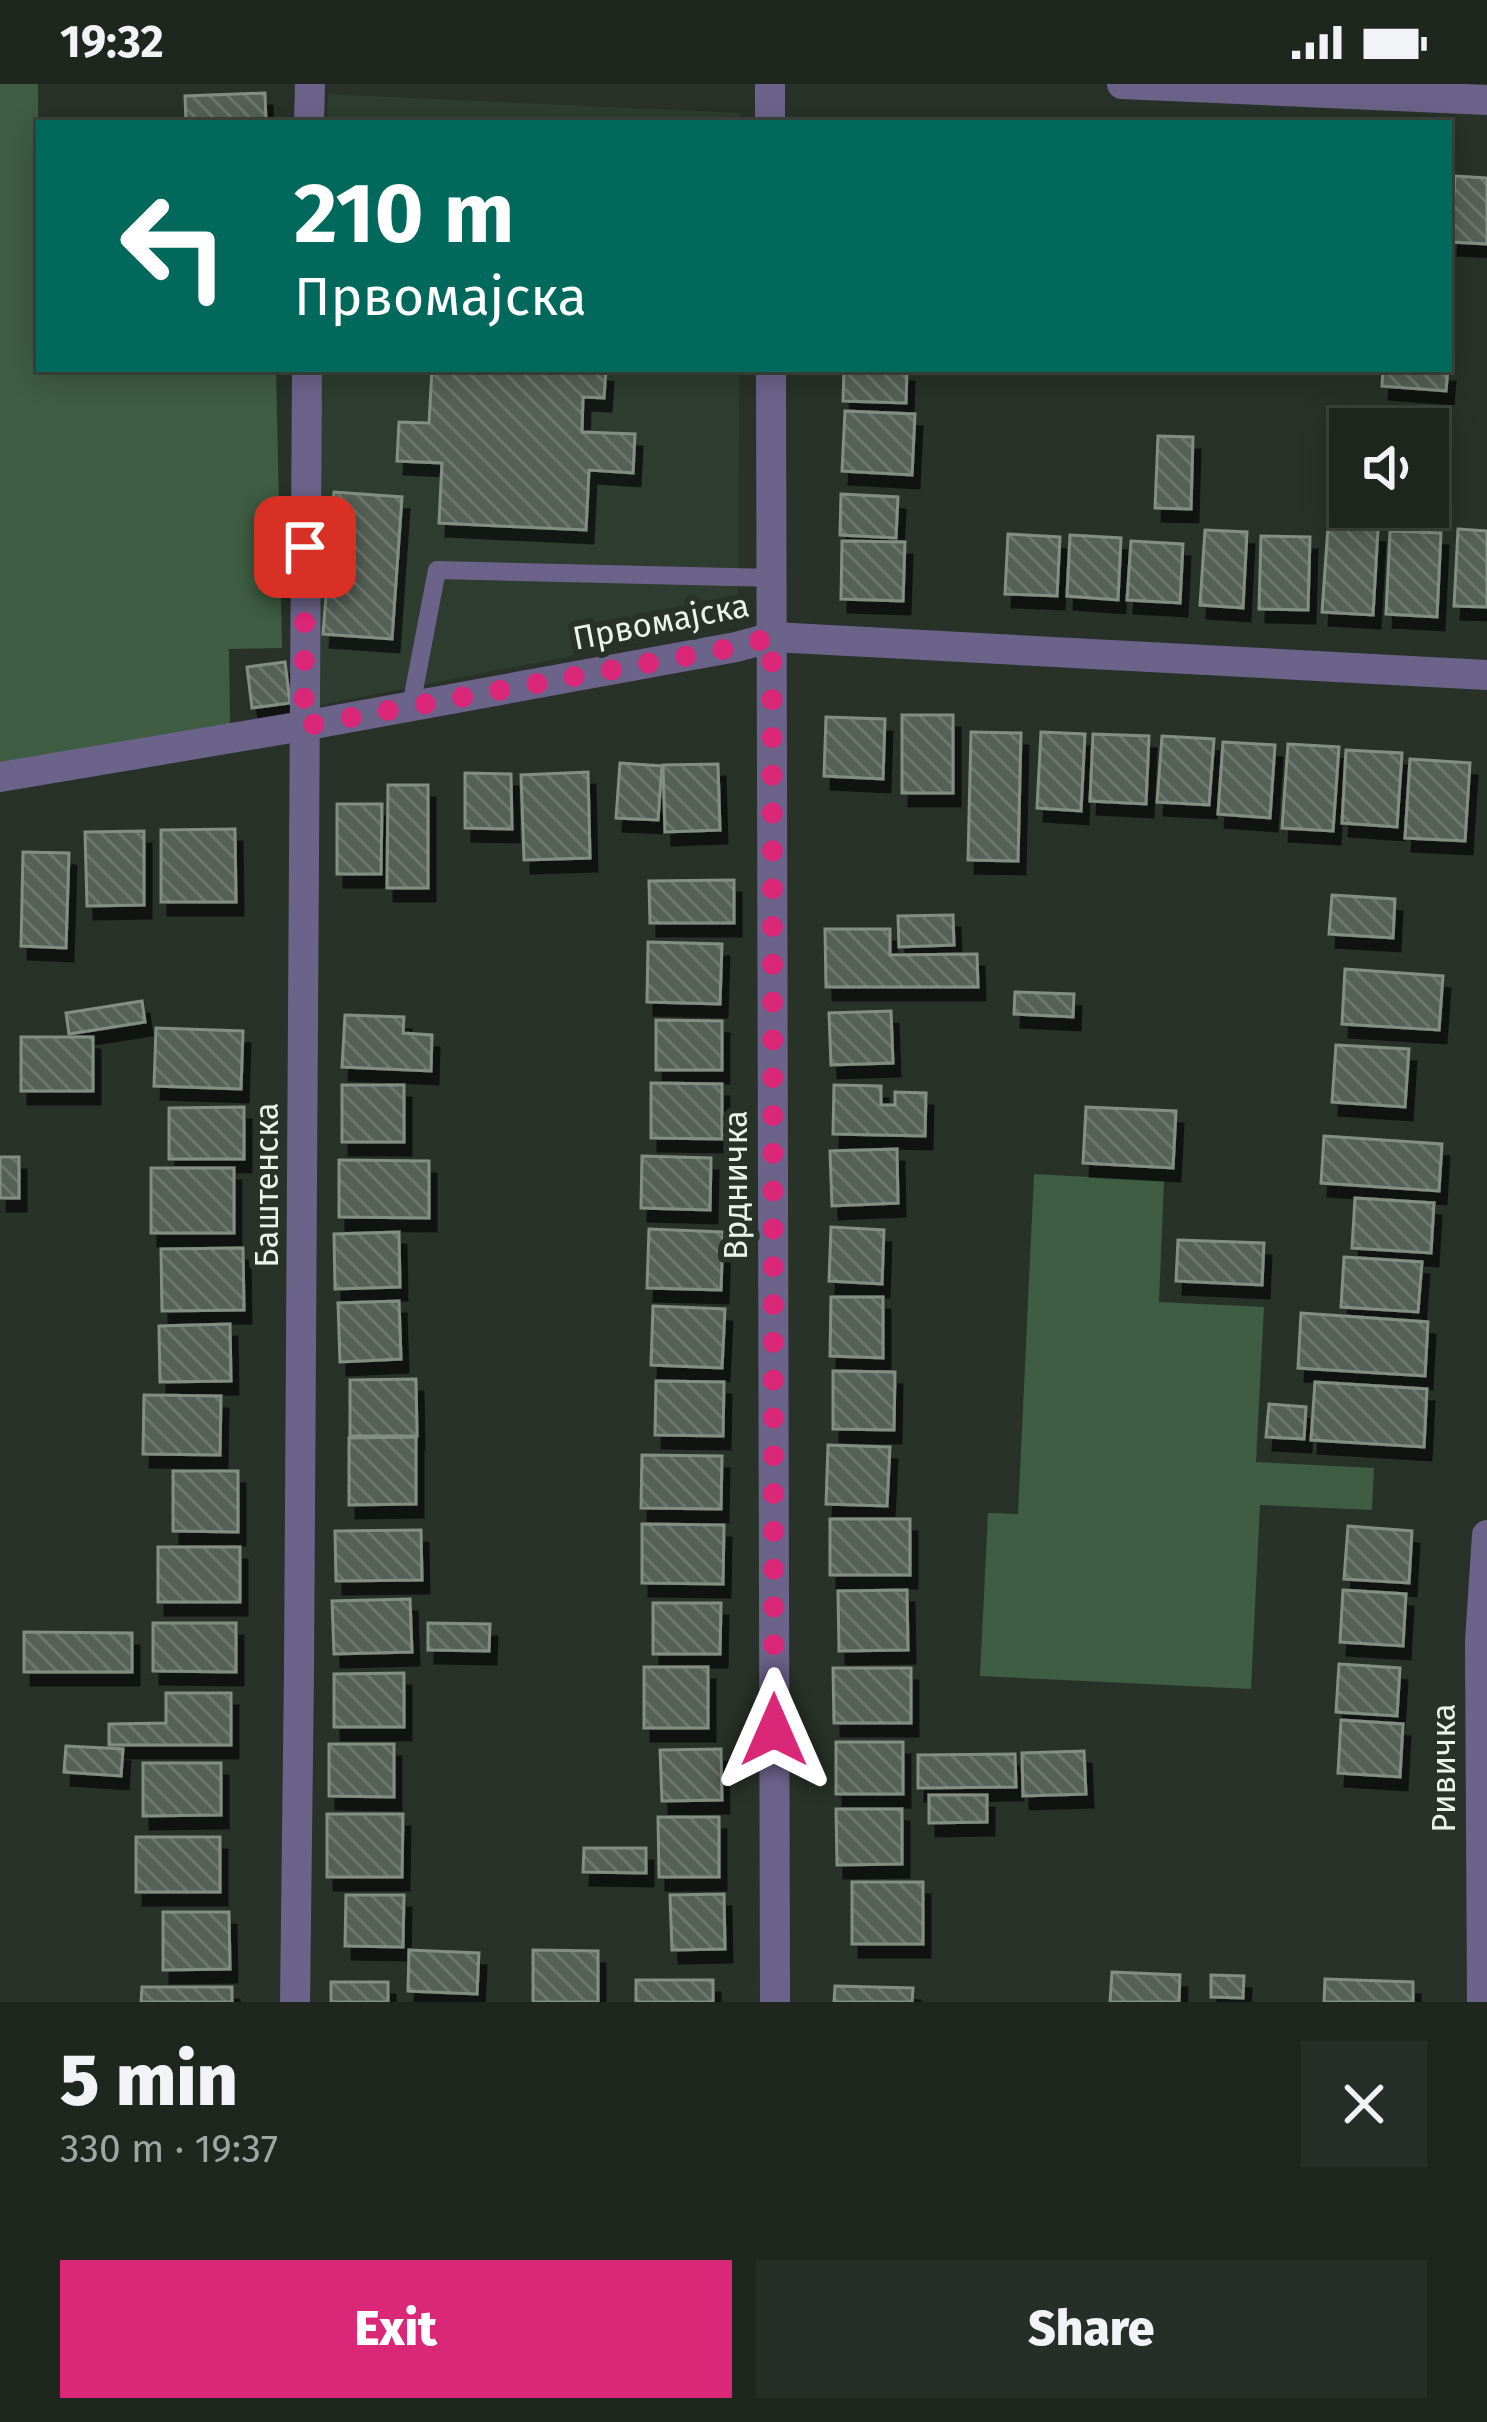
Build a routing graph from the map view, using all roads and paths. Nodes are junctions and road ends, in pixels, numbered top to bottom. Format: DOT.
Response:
graph roads {
  1 [pos="310,84"];
  2 [pos="770,84"];
  3 [pos="1123,84"];
  4 [pos="1487,100"];
  5 [pos="309,120"];
  6 [pos="770,120"];
  7 [pos="307,372"];
  8 [pos="771,372"];
  9 [pos="772,578"];
  10 [pos="772,637"];
  11 [pos="1487,675"];
  12 [pos="411,706"];
  13 [pos="304,726"];
  14 [pos="0,777"];
  15 [pos="1487,1535"];
  16 [pos="295,2002"];
  17 [pos="775,2002"];
  18 [pos="1483,2002"];
  1 -- 5 [label="street"];
  2 -- 6 [label="street"];
  3 -- 4 [label="street"];
  7 -- 13 [label="street, Баштенска"];
  8 -- 9 [label="street, Врдничка"];
  9 -- 10 [label="street, Врдничка"];
  9 -- 12 [label="lane"];
  10 -- 11 [label="street, Првомајска"];
  10 -- 12 [label="street, Првомајска"];
  10 -- 17 [label="street, Врдничка"];
  12 -- 13 [label="street, Првомајска"];
  13 -- 14 [label="street, Првомајска"];
  13 -- 16 [label="street, Баштенска"];
  15 -- 18 [label="street, Ривичка"];
}
